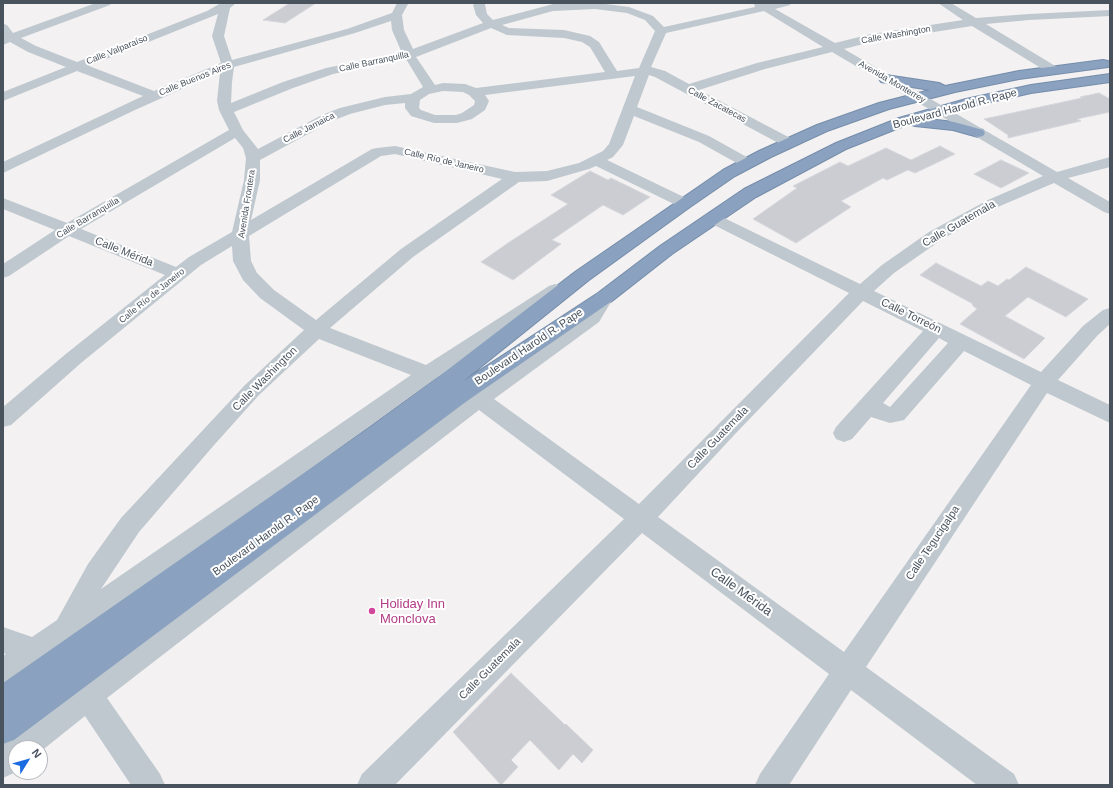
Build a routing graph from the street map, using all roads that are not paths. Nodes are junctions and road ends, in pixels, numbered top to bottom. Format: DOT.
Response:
graph roads {
  1 [pos="106,3"];
  2 [pos="403,3"];
  3 [pos="480,3"];
  4 [pos="570,3"];
  5 [pos="786,3"];
  6 [pos="943,3"];
  7 [pos="227,4"];
  8 [pos="92,5"];
  9 [pos="760,5"];
  10 [pos="550,8"];
  11 [pos="1110,13"];
  12 [pos="396,15"];
  13 [pos="975,22"];
  14 [pos="491,24"];
  15 [pos="3,27"];
  16 [pos="661,31"];
  17 [pos="7,39"];
  18 [pos="832,47"];
  19 [pos="409,56"];
  20 [pos="1110,64"];
  21 [pos="228,65"];
  22 [pos="76,66"];
  23 [pos="1053,70"];
  24 [pos="644,71"];
  25 [pos="613,75"];
  26 [pos="1110,78"];
  27 [pos="889,80"];
  28 [pos="954,88"];
  29 [pos="431,89"];
  30 [pos="688,89"];
  31 [pos="474,92"];
  32 [pos="154,96"];
  33 [pos="918,97"];
  34 [pos="3,98"];
  35 [pos="415,98"];
  36 [pos="971,102"];
  37 [pos="884,106"];
  38 [pos="630,109"];
  39 [pos="226,110"];
  40 [pos="940,110"];
  41 [pos="904,121"];
  42 [pos="237,131"];
  43 [pos="976,131"];
  44 [pos="789,143"];
  45 [pos="253,158"];
  46 [pos="597,161"];
  47 [pos="1110,162"];
  48 [pos="747,163"];
  49 [pos="3,168"];
  50 [pos="515,177"];
  51 [pos="1055,177"];
  52 [pos="3,203"];
  53 [pos="684,203"];
  54 [pos="1110,209"];
  55 [pos="712,218"];
  56 [pos="68,229"];
  57 [pos="240,233"];
  58 [pos="3,272"];
  59 [pos="178,274"];
  60 [pos="582,276"];
  61 [pos="862,292"];
  62 [pos="604,297"];
  63 [pos="1110,314"];
  64 [pos="936,329"];
  65 [pos="316,330"];
  66 [pos="962,341"];
  67 [pos="428,374"];
  68 [pos="1044,382"];
  69 [pos="479,399"];
  70 [pos="868,405"];
  71 [pos="1110,414"];
  72 [pos="3,419"];
  73 [pos="844,433"];
  74 [pos="384,438"];
  75 [pos="640,517"];
  76 [pos="66,630"];
  77 [pos="3,640"];
  78 [pos="34,651"];
  79 [pos="848,671"];
  80 [pos="3,673"];
  81 [pos="88,695"];
  82 [pos="3,701"];
  83 [pos="21,740"];
  84 [pos="23,740"];
  85 [pos="148,785"];
  86 [pos="373,785"];
  87 [pos="771,785"];
  88 [pos="1003,785"];
  1 -- 8 [label="street"];
  2 -- 12 [label="street"];
  3 -- 14 [label="street"];
  4 -- 10 [label="street, Calle Barranquilla"];
  5 -- 9 [label="street"];
  6 -- 13 [label="street"];
  7 -- 21 [label="street, Avenida Frontera"];
  7 -- 22 [label="street, Calle Valparaíso"];
  8 -- 17 [label="street"];
  9 -- 16 [label="street"];
  9 -- 18 [label="street, Avenida Monterrey"];
  10 -- 14 [label="street, Calle Barranquilla"];
  10 -- 16 [label="street"];
  11 -- 13 [label="street, Calle Washington"];
  12 -- 19 [label="street"];
  12 -- 21 [label="street, Calle Buenos Aires"];
  13 -- 18 [label="street, Calle Washington"];
  13 -- 23 [label="street"];
  14 -- 19 [label="street, Calle Barranquilla"];
  14 -- 25 [label="street"];
  15 -- 17 [label="street"];
  16 -- 24 [label="street, Calle Río de Janeiro"];
  17 -- 22 [label="street"];
  18 -- 27 [label="street, Avenida Monterrey"];
  18 -- 30 [label="street, Calle Washington"];
  19 -- 29 [label="street"];
  19 -- 39 [label="street, Calle Barranquilla"];
  20 -- 23 [label="highway, Boulevard Harold R. Pape"];
  21 -- 32 [label="street, Calle Buenos Aires"];
  21 -- 39 [label="street, Avenida Frontera"];
  22 -- 32 [label="street"];
  22 -- 34 [label="street, Calle Valparaíso"];
  23 -- 28 [label="highway, Boulevard Harold R. Pape"];
  24 -- 25 [label="street"];
  24 -- 30 [label="street, Calle Zacatecas"];
  24 -- 38 [label="street, Calle Río de Janeiro"];
  25 -- 31 [label="street"];
  26 -- 36 [label="highway, Boulevard Harold R. Pape"];
  27 -- 28 [label="highway"];
  27 -- 33 [label="street, Avenida Monterrey"];
  27 -- 37 [label="highway"];
  28 -- 33 [label="highway, Boulevard Harold R. Pape"];
  29 -- 31 [label="street"];
  29 -- 35 [label="street"];
  30 -- 44 [label="street, Calle Zacatecas"];
  31 -- 35 [label="street"];
  32 -- 49 [label="street, Calle Buenos Aires"];
  33 -- 37 [label="highway, Boulevard Harold R. Pape"];
  33 -- 40 [label="street, Avenida Monterrey"];
  35 -- 45 [label="street, Calle Jamaica"];
  36 -- 40 [label="highway, Boulevard Harold R. Pape"];
  36 -- 43 [label="highway"];
  37 -- 44 [label="highway, Boulevard Harold R. Pape"];
  38 -- 46 [label="street, Calle Río de Janeiro"];
  38 -- 48 [label="street"];
  39 -- 42 [label="street, Avenida Frontera"];
  40 -- 41 [label="highway, Boulevard Harold R. Pape"];
  40 -- 43 [label="street, Avenida Monterrey"];
  41 -- 43 [label="highway"];
  41 -- 55 [label="highway, Boulevard Harold R. Pape"];
  42 -- 45 [label="street, Avenida Frontera"];
  42 -- 56 [label="street, Calle Barranquilla"];
  43 -- 51 [label="street, Avenida Monterrey"];
  44 -- 48 [label="highway, Boulevard Harold R. Pape"];
  45 -- 57 [label="street, Avenida Frontera"];
  46 -- 50 [label="street, Calle Río de Janeiro"];
  46 -- 53 [label="street"];
  47 -- 51 [label="street, Calle Guatemala"];
  48 -- 53 [label="highway, Boulevard Harold R. Pape"];
  50 -- 57 [label="street, Calle Río de Janeiro"];
  50 -- 65 [label="street, Calle Washington"];
  51 -- 54 [label="street, Avenida Monterrey"];
  51 -- 61 [label="street, Calle Guatemala"];
  52 -- 56 [label="street, Calle Mérida"];
  53 -- 60 [label="highway, Boulevard Harold R. Pape"];
  55 -- 61 [label="street, Calle Torreón"];
  55 -- 62 [label="highway, Boulevard Harold R. Pape"];
  56 -- 58 [label="street, Calle Barranquilla"];
  56 -- 59 [label="street, Calle Mérida"];
  57 -- 59 [label="street, Calle Río de Janeiro"];
  57 -- 65 [label="street, Avenida Frontera"];
  59 -- 72 [label="street, Calle Río de Janeiro"];
  60 -- 67 [label="street"];
  60 -- 74 [label="highway, Boulevard Harold R. Pape"];
  61 -- 64 [label="street, Calle Torreón"];
  61 -- 75 [label="street, Calle Guatemala"];
  62 -- 69 [label="street"];
  62 -- 74 [label="highway, Boulevard Harold R. Pape"];
  63 -- 68 [label="street, Calle Tegucigalpa"];
  64 -- 66 [label="street, Calle Torreón"];
  64 -- 70 [label="street"];
  65 -- 67 [label="street, Avenida Frontera"];
  65 -- 76 [label="street, Calle Washington"];
  66 -- 68 [label="street, Calle Torreón"];
  66 -- 70 [label="street"];
  67 -- 76 [label="street"];
  68 -- 71 [label="street, Calle Torreón"];
  68 -- 79 [label="street, Calle Tegucigalpa"];
  69 -- 75 [label="street, Calle Mérida"];
  69 -- 81 [label="street"];
  70 -- 73 [label="street"];
  74 -- 82 [label="highway, Boulevard Harold R. Pape"];
  74 -- 83 [label="highway, Boulevard Harold R. Pape"];
  75 -- 79 [label="street, Calle Mérida"];
  75 -- 86 [label="street, Calle Guatemala"];
  76 -- 78 [label="street"];
  77 -- 78 [label="street"];
  78 -- 80 [label="street"];
  79 -- 87 [label="street, Calle Tegucigalpa"];
  79 -- 88 [label="street, Calle Mérida"];
  81 -- 84 [label="street"];
  81 -- 85 [label="street"];
}
